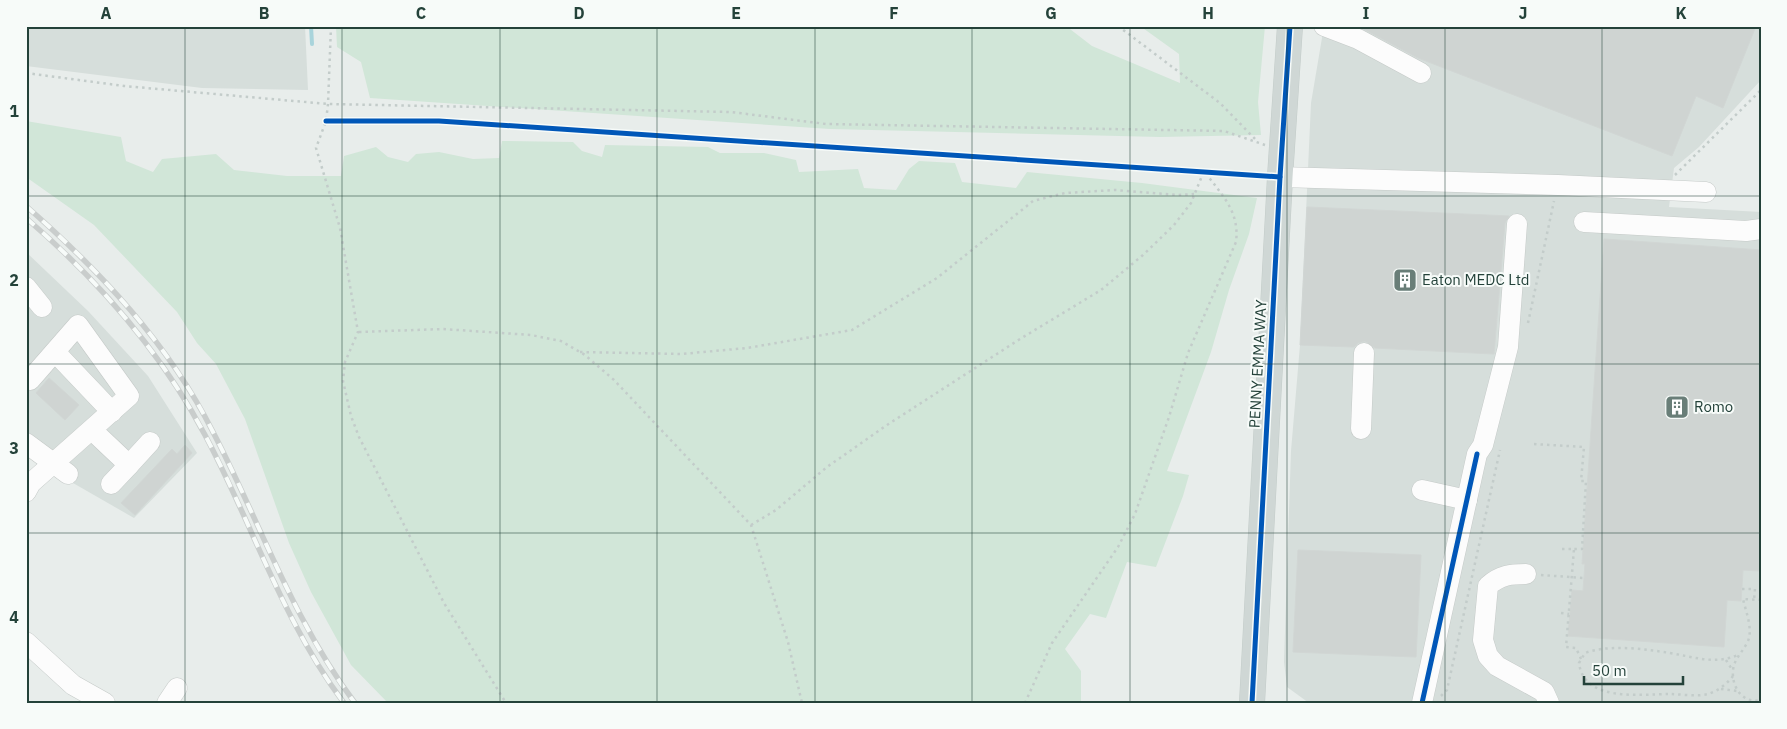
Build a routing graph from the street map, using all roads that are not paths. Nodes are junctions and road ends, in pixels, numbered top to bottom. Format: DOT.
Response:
graph roads {
  1 [pos="1290,26"];
  2 [pos="1332,27"];
  3 [pos="1421,73"];
  4 [pos="1280,177"];
  5 [pos="1706,192"];
  6 [pos="1584,222"];
  7 [pos="1517,224"];
  8 [pos="1761,228"];
  9 [pos="26,287"];
  10 [pos="42,307"];
  11 [pos="55,352"];
  12 [pos="1364,354"];
  13 [pos="30,380"];
  14 [pos="112,412"];
  15 [pos="1361,429"];
  16 [pos="92,430"];
  17 [pos="150,442"];
  18 [pos="26,443"];
  19 [pos="129,465"];
  20 [pos="61,469"];
  21 [pos="111,484"];
  22 [pos="29,488"];
  23 [pos="1422,490"];
  24 [pos="1466,500"];
  25 [pos="1526,574"];
  26 [pos="26,642"];
  27 [pos="105,703"];
  28 [pos="1252,703"];
  29 [pos="1422,703"];
  30 [pos="1549,703"];
  1 -- 4 [label="main road, PENNY EMMA WAY"];
  2 -- 3 [label="street"];
  4 -- 5 [label="street"];
  4 -- 28 [label="main road, PENNY EMMA WAY"];
  6 -- 8 [label="street"];
  7 -- 24 [label="street"];
  9 -- 10 [label="street"];
  11 -- 13 [label="street"];
  11 -- 14 [label="street"];
  11 -- 14 [label="street"];
  12 -- 15 [label="street"];
  14 -- 16 [label="street"];
  16 -- 19 [label="street"];
  16 -- 20 [label="street"];
  17 -- 19 [label="street"];
  18 -- 20 [label="street"];
  19 -- 21 [label="street"];
  20 -- 22 [label="street"];
  23 -- 24 [label="street"];
  24 -- 29 [label="street"];
  25 -- 30 [label="street"];
  26 -- 27 [label="street"];
}
